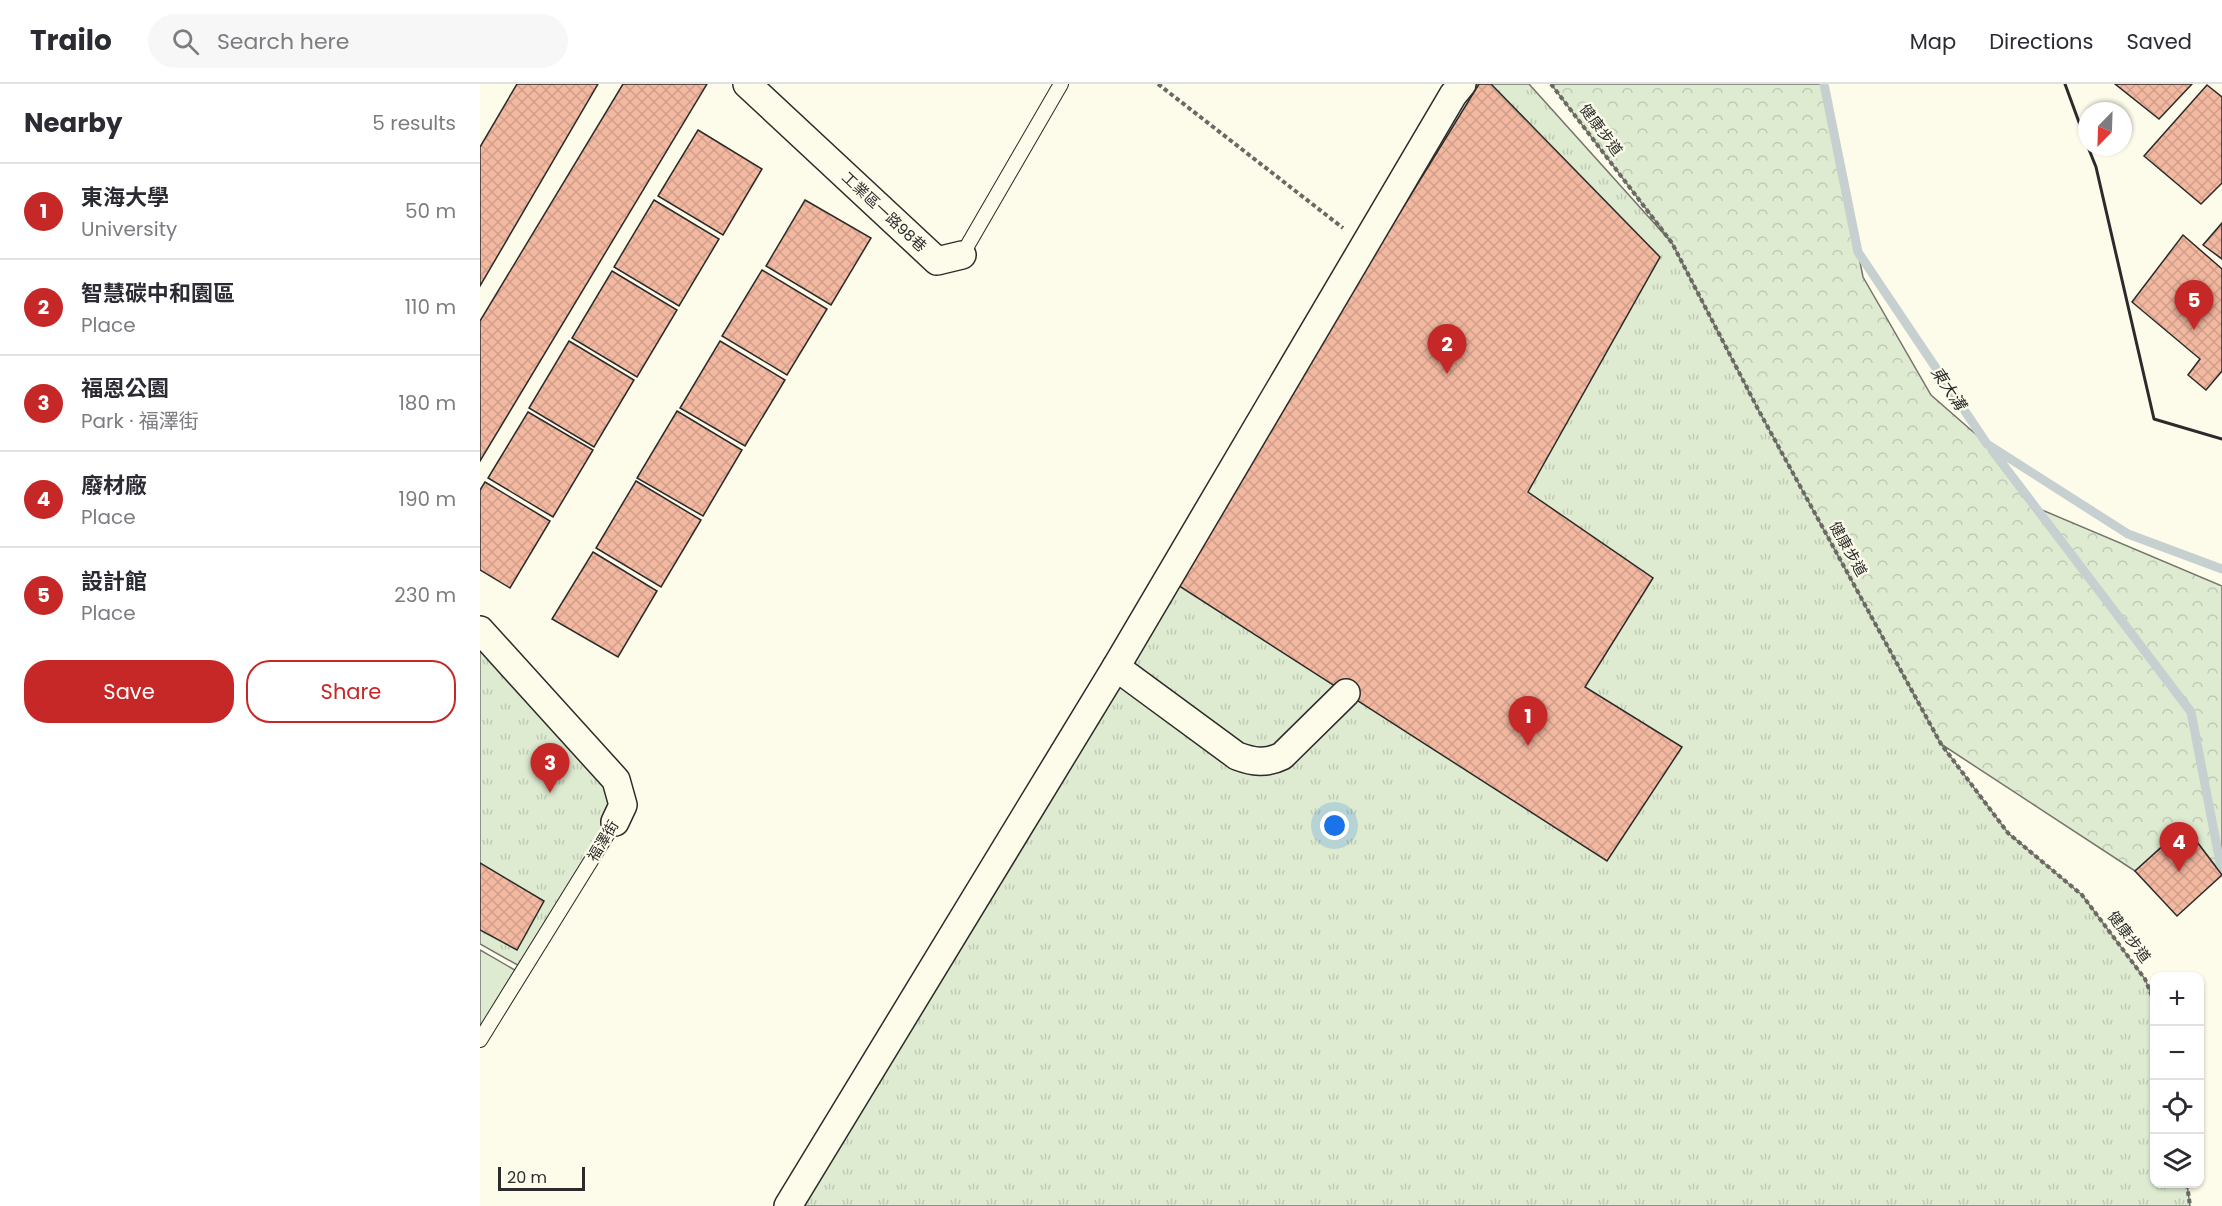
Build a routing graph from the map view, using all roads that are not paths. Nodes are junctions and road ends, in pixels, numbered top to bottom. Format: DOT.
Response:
graph roads {
  1 [pos="1061,84"];
  2 [pos="1462,84"];
  3 [pos="752,86"];
  4 [pos="962,255"];
  5 [pos="480,630"];
  6 [pos="1116,667"];
  7 [pos="1346,693"];
  8 [pos="615,822"];
  9 [pos="480,1040"];
  10 [pos="788,1206"];
  1 -- 4 [label="lane, 工業區一路98巷"];
  2 -- 6 [label="street"];
  3 -- 4 [label="street, 工業區一路98巷"];
  5 -- 8 [label="street, 福澤街"];
  6 -- 7 [label="street"];
  6 -- 10 [label="street"];
  8 -- 9 [label="lane, 福澤街"];
}
